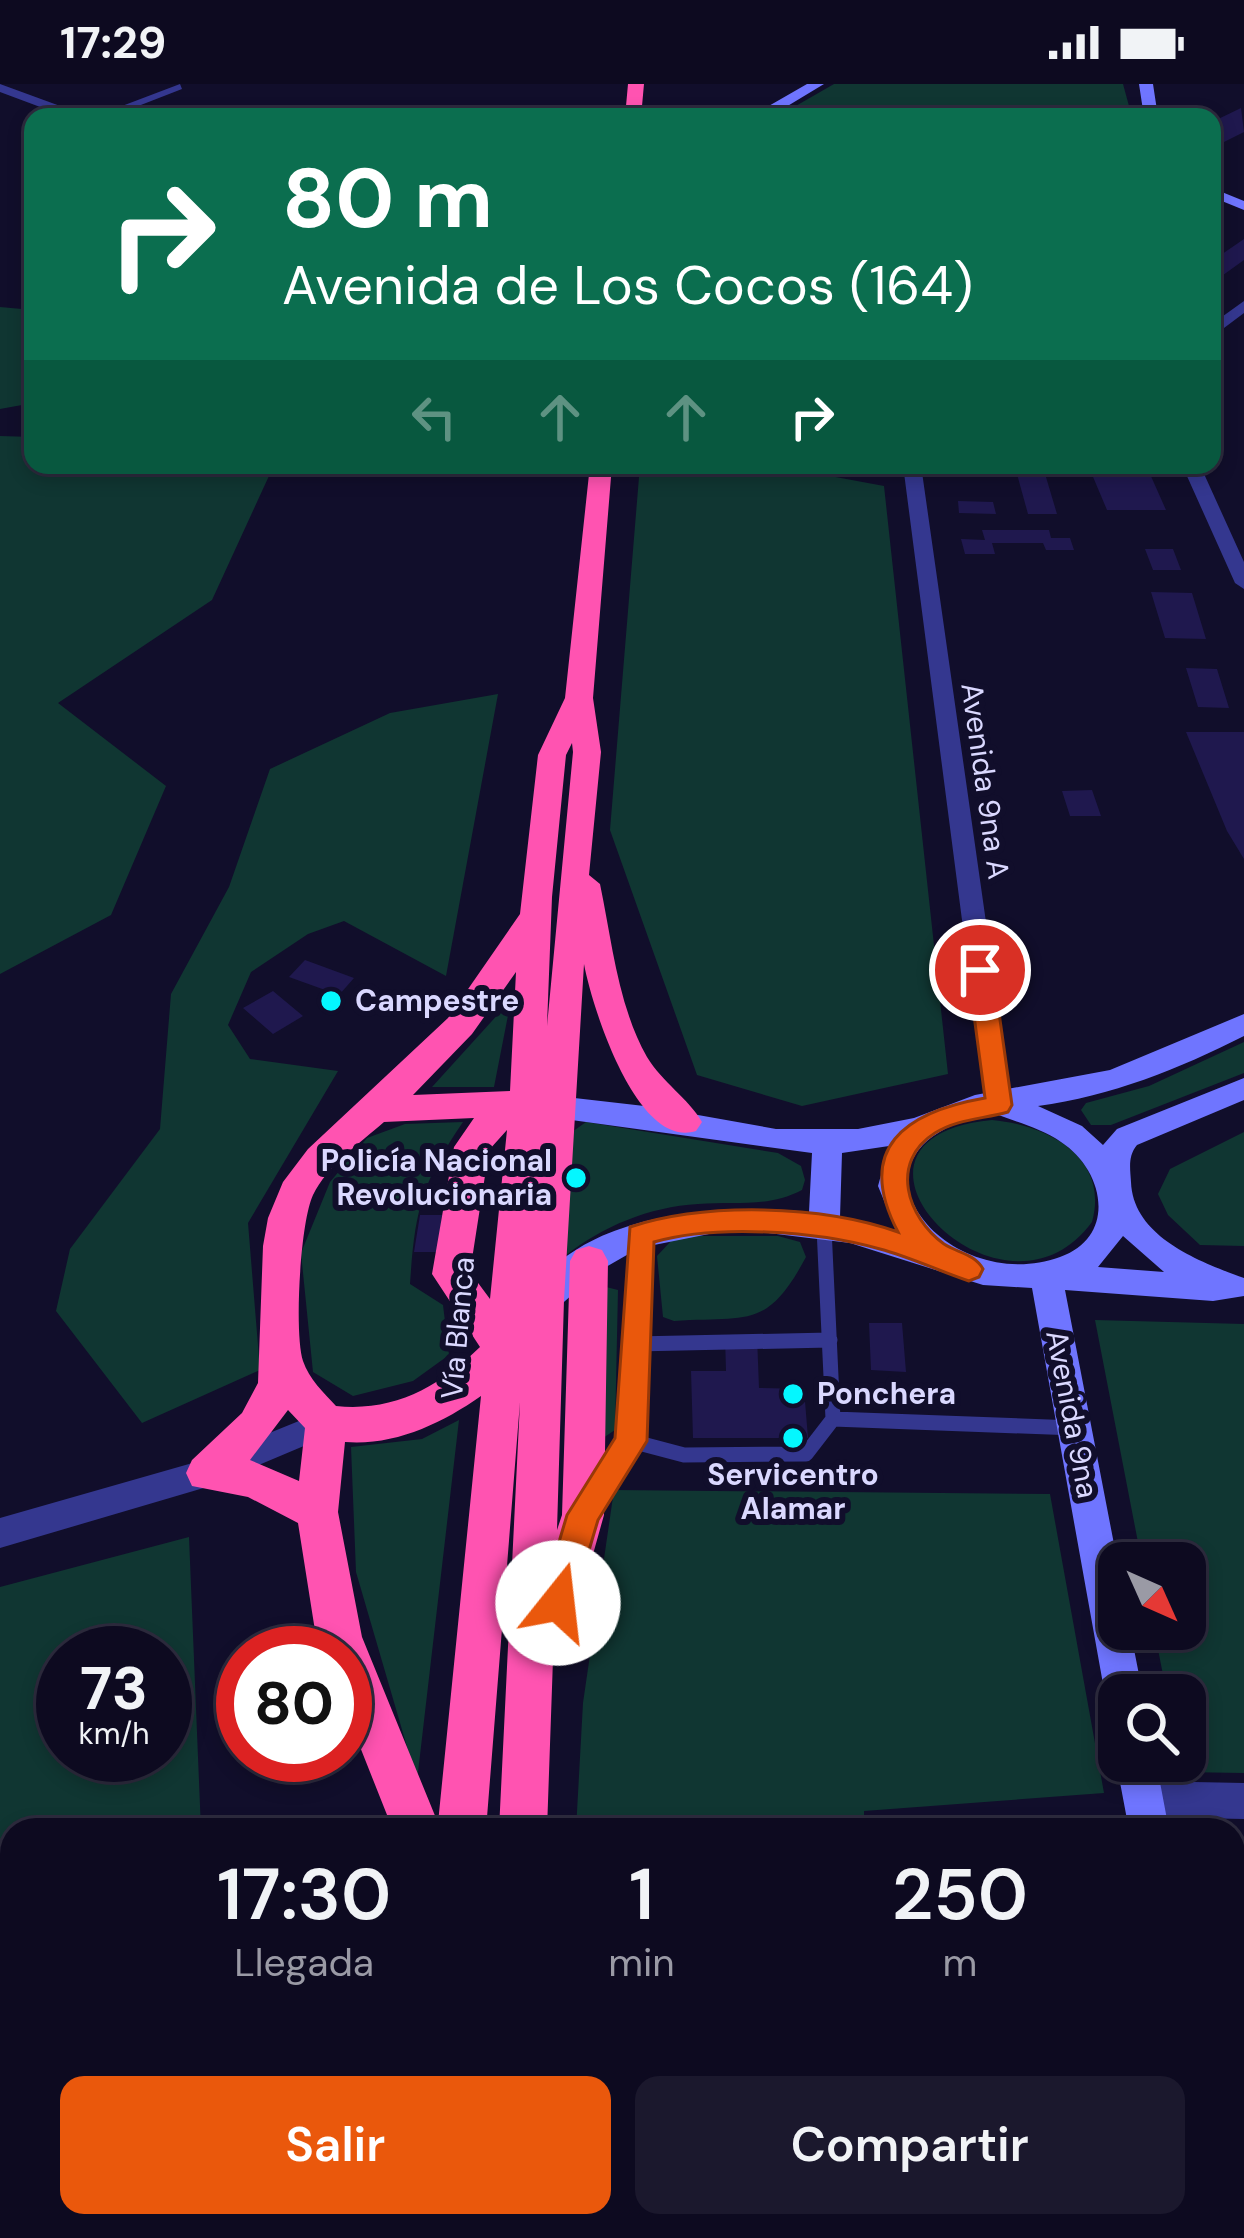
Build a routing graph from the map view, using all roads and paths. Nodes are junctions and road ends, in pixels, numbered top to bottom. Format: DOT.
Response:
graph roads {
  1 [pos="817,84"];
  2 [pos="178,87"];
  3 [pos="0,88"];
  4 [pos="54,108"];
  5 [pos="123,108"];
  6 [pos="775,108"];
  7 [pos="1244,305"];
  8 [pos="1221,324"];
  9 [pos="600,474"];
  10 [pos="913,474"];
  11 [pos="1195,474"];
  12 [pos="1244,583"];
  13 [pos="579,698"];
  14 [pos="577,844"];
  15 [pos="536,897"];
  16 [pos="1244,1024"];
  17 [pos="1244,1088"];
  18 [pos="542,1105"];
  19 [pos="999,1105"];
  20 [pos="376,1109"];
  21 [pos="684,1122"];
  22 [pos="922,1127"];
  23 [pos="827,1145"];
  24 [pos="1114,1190"];
  25 [pos="824,1228"];
  26 [pos="640,1235"];
  27 [pos="589,1261"];
  28 [pos="969,1269"];
  29 [pos="1046,1276"];
  30 [pos="1239,1287"];
  31 [pos="545,1300"];
  32 [pos="830,1340"];
  33 [pos="635,1344"];
  34 [pos="502,1349"];
  35 [pos="283,1362"];
  36 [pos="833,1419"];
  37 [pos="326,1423"];
  38 [pos="1075,1428"];
  39 [pos="631,1441"];
  40 [pos="207,1473"];
  41 [pos="317,1512"];
  42 [pos="584,1515"];
  43 [pos="0,1533"];
  44 [pos="1120,1674"];
  45 [pos="532,1690"];
  46 [pos="1143,1797"];
  47 [pos="1244,1801"];
  48 [pos="412,1818"];
  49 [pos="462,1818"];
  50 [pos="524,1818"];
  1 -- 6 [label="main road"];
  2 -- 5 [label="street"];
  3 -- 4 [label="street"];
  7 -- 8 [label="street"];
  9 -- 13 [label="highway, Vía Blanca"];
  10 -- 19 [label="street, Avenida 9na A"];
  11 -- 12 [label="street"];
  13 -- 14 [label="highway, Vía Blanca"];
  13 -- 15 [label="highway, Vía Blanca"];
  14 -- 18 [label="highway, Vía Blanca"];
  14 -- 21 [label="highway"];
  15 -- 18 [label="highway, Vía Blanca"];
  15 -- 20 [label="highway"];
  16 -- 19 [label="main road"];
  17 -- 24 [label="main road"];
  18 -- 20 [label="highway"];
  18 -- 21 [label="main road"];
  18 -- 31 [label="highway, Vía Blanca"];
  18 -- 34 [label="highway, Vía Blanca"];
  18 -- 34 [label="highway"];
  19 -- 22 [label="main road"];
  19 -- 24 [label="main road"];
  20 -- 35 [label="highway"];
  21 -- 23 [label="main road"];
  22 -- 23 [label="main road"];
  22 -- 28 [label="main road"];
  23 -- 25 [label="main road"];
  24 -- 29 [label="main road"];
  24 -- 30 [label="main road"];
  25 -- 26 [label="main road"];
  25 -- 28 [label="main road"];
  25 -- 32 [label="lane"];
  26 -- 27 [label="main road"];
  26 -- 33 [label="lane"];
  27 -- 31 [label="main road"];
  27 -- 42 [label="highway"];
  28 -- 29 [label="main road"];
  29 -- 30 [label="main road"];
  29 -- 38 [label="main road, Avenida 9na"];
  31 -- 34 [label="highway"];
  31 -- 45 [label="highway, Vía Blanca"];
  32 -- 33 [label="lane"];
  32 -- 36 [label="lane"];
  33 -- 39 [label="lane"];
  34 -- 37 [label="highway"];
  34 -- 49 [label="highway, Vía Blanca"];
  35 -- 37 [label="highway"];
  35 -- 40 [label="highway"];
  36 -- 38 [label="lane"];
  36 -- 39 [label="lane"];
  37 -- 40 [label="street"];
  37 -- 41 [label="highway"];
  38 -- 44 [label="main road, Avenida 9na"];
  39 -- 42 [label="lane"];
  40 -- 41 [label="highway"];
  40 -- 43 [label="street"];
  41 -- 48 [label="highway"];
  42 -- 45 [label="highway"];
  45 -- 50 [label="highway, Vía Blanca"];
  46 -- 47 [label="street"];
}
